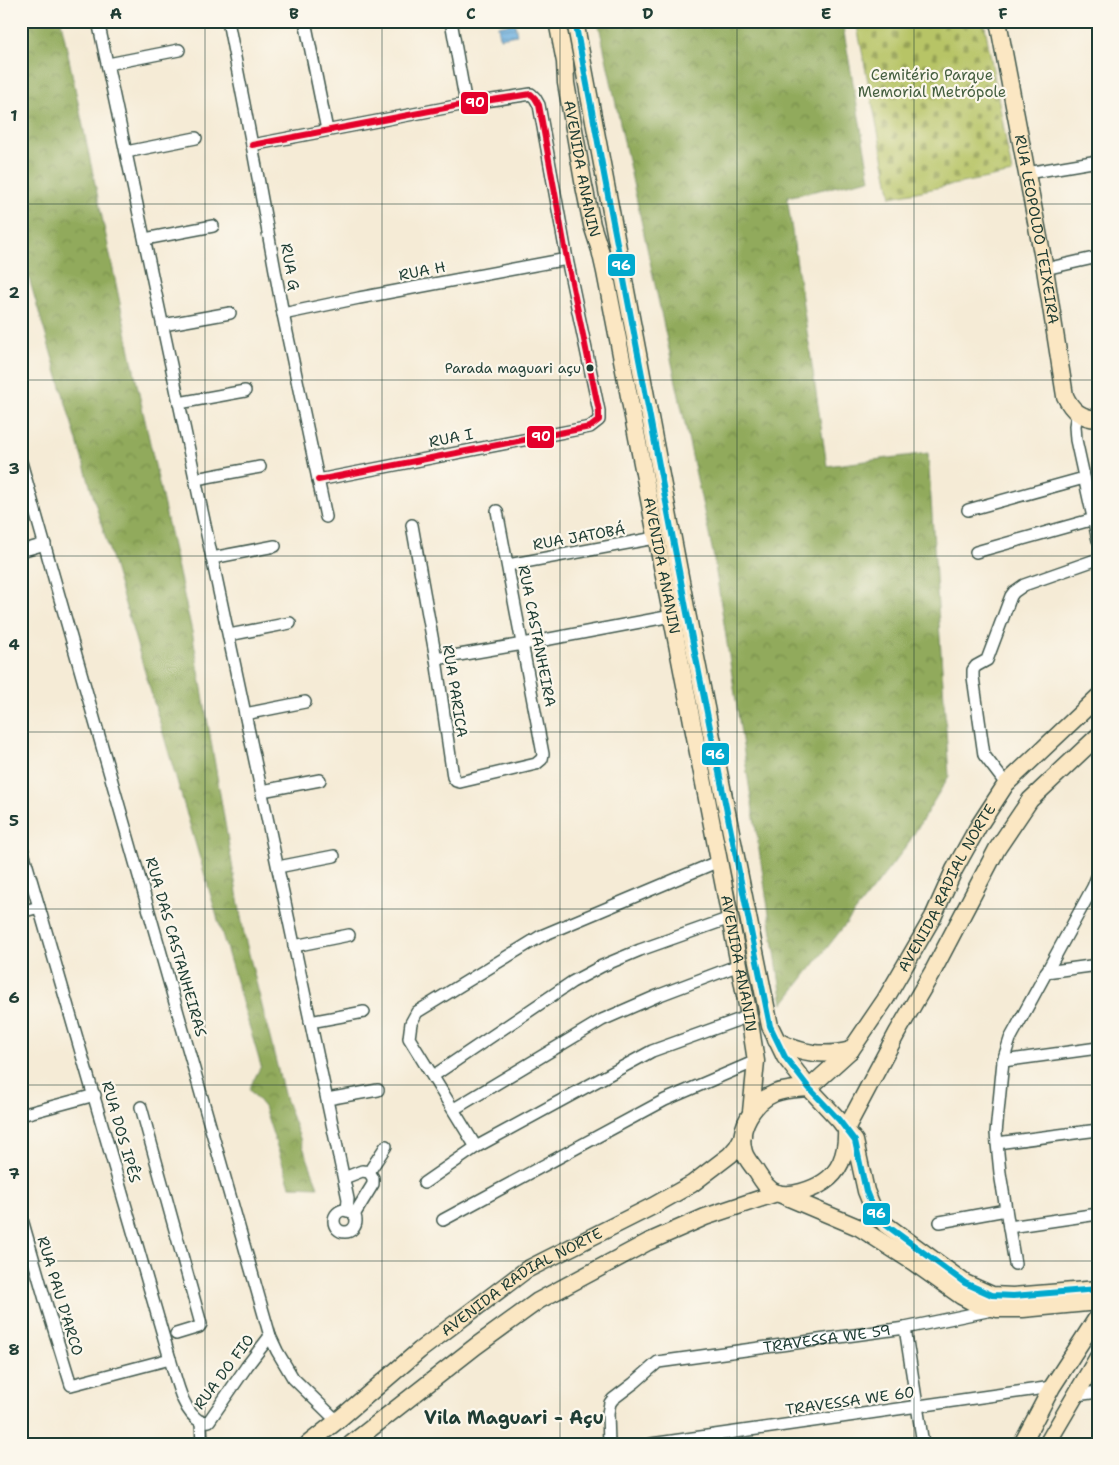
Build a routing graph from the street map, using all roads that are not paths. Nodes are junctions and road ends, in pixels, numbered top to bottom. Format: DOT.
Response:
graph roads {
  1 [pos="98,21"];
  2 [pos="228,21"];
  3 [pos="305,21"];
  4 [pos="452,21"];
  5 [pos="557,21"];
  6 [pos="575,21"];
  7 [pos="998,21"];
  8 [pos="179,50"];
  9 [pos="108,64"];
  10 [pos="466,104"];
  11 [pos="327,130"];
  12 [pos="196,138"];
  13 [pos="252,145"];
  14 [pos="126,152"];
  15 [pos="1098,161"];
  16 [pos="602,167"];
  17 [pos="582,171"];
  18 [pos="1027,173"];
  19 [pos="213,226"];
  20 [pos="145,239"];
  21 [pos="1098,257"];
  22 [pos="567,259"];
  23 [pos="1045,269"];
  24 [pos="230,313"];
  25 [pos="283,314"];
  26 [pos="163,325"];
  27 [pos="245,391"];
  28 [pos="179,403"];
  29 [pos="1077,413"];
  30 [pos="1098,419"];
  31 [pos="21,462"];
  32 [pos="260,467"];
  33 [pos="1084,478"];
  34 [pos="196,479"];
  35 [pos="318,480"];
  36 [pos="968,510"];
  37 [pos="498,511"];
  38 [pos="326,517"];
  39 [pos="1094,519"];
  40 [pos="412,525"];
  41 [pos="656,538"];
  42 [pos="1098,540"];
  43 [pos="45,544"];
  44 [pos="275,546"];
  45 [pos="21,551"];
  46 [pos="976,552"];
  47 [pos="212,558"];
  48 [pos="1098,558"];
  49 [pos="508,565"];
  50 [pos="679,614"];
  51 [pos="290,623"];
  52 [pos="228,635"];
  53 [pos="523,644"];
  54 [pos="436,659"];
  55 [pos="1098,698"];
  56 [pos="305,702"];
  57 [pos="245,714"];
  58 [pos="1098,736"];
  59 [pos="536,764"];
  60 [pos="320,780"];
  61 [pos="1006,784"];
  62 [pos="262,791"];
  63 [pos="21,845"];
  64 [pos="334,856"];
  65 [pos="719,861"];
  66 [pos="278,867"];
  67 [pos="1098,874"];
  68 [pos="1096,887"];
  69 [pos="39,907"];
  70 [pos="21,912"];
  71 [pos="730,918"];
  72 [pos="349,935"];
  73 [pos="294,946"];
  74 [pos="739,965"];
  75 [pos="1098,965"];
  76 [pos="1046,972"];
  77 [pos="364,1012"];
  78 [pos="749,1016"];
  79 [pos="310,1022"];
  80 [pos="776,1040"];
  81 [pos="1098,1048"];
  82 [pos="851,1050"];
  83 [pos="756,1061"];
  84 [pos="1003,1061"];
  85 [pos="433,1076"];
  86 [pos="378,1090"];
  87 [pos="812,1091"];
  88 [pos="94,1095"];
  89 [pos="327,1099"];
  90 [pos="141,1107"];
  91 [pos="454,1109"];
  92 [pos="751,1112"];
  93 [pos="21,1115"];
  94 [pos="842,1124"];
  95 [pos="1098,1130"];
  96 [pos="743,1136"];
  97 [pos="997,1143"];
  98 [pos="386,1146"];
  99 [pos="476,1147"];
  100 [pos="369,1172"];
  101 [pos="344,1178"];
  102 [pos="424,1183"];
  103 [pos="772,1189"];
  104 [pos="1006,1210"];
  105 [pos="1098,1214"];
  106 [pos="21,1216"];
  107 [pos="443,1220"];
  108 [pos="940,1222"];
  109 [pos="1009,1227"];
  110 [pos="1015,1264"];
  111 [pos="1098,1289"];
  112 [pos="1098,1302"];
  113 [pos="997,1309"];
  114 [pos="1098,1316"];
  115 [pos="905,1328"];
  116 [pos="176,1334"];
  117 [pos="270,1336"];
  118 [pos="1098,1357"];
  119 [pos="170,1359"];
  120 [pos="1052,1387"];
  121 [pos="1098,1392"];
  122 [pos="1076,1395"];
  123 [pos="918,1406"];
  124 [pos="337,1421"];
  125 [pos="201,1422"];
  126 [pos="202,1444"];
  127 [pos="308,1444"];
  128 [pos="351,1444"];
  129 [pos="609,1444"];
  130 [pos="653,1444"];
  131 [pos="923,1444"];
  132 [pos="1022,1444"];
  133 [pos="1047,1444"];
  1 -- 9 [label="street"];
  2 -- 13 [label="street, RUA G"];
  3 -- 11 [label="street"];
  4 -- 10 [label="street"];
  5 -- 17 [label="main road, AVENIDA ANANIN"];
  6 -- 16 [label="main road, AVENIDA ANANIN"];
  7 -- 18 [label="main road, RUA LEOPOLDO TEIXEIRA"];
  8 -- 9 [label="street"];
  9 -- 14 [label="street"];
  10 -- 11 [label="street"];
  10 -- 22 [label="street"];
  11 -- 13 [label="street"];
  12 -- 14 [label="street"];
  13 -- 25 [label="street, RUA G"];
  14 -- 20 [label="street"];
  15 -- 18 [label="street"];
  16 -- 17 [label="main road"];
  16 -- 50 [label="main road, AVENIDA ANANIN"];
  17 -- 41 [label="main road, AVENIDA ANANIN"];
  18 -- 23 [label="main road, RUA LEOPOLDO TEIXEIRA"];
  19 -- 20 [label="street"];
  20 -- 26 [label="street"];
  21 -- 23 [label="street"];
  22 -- 25 [label="street, RUA H"];
  22 -- 35 [label="street, RUA I"];
  23 -- 29 [label="main road, RUA LEOPOLDO TEIXEIRA"];
  24 -- 26 [label="street"];
  25 -- 35 [label="street, RUA G"];
  26 -- 28 [label="street"];
  27 -- 28 [label="street"];
  28 -- 34 [label="street"];
  29 -- 30 [label="main road"];
  29 -- 33 [label="street"];
  31 -- 43 [label="street, RUA DAS CASTANHEIRAS"];
  32 -- 34 [label="street"];
  33 -- 36 [label="street"];
  33 -- 39 [label="street"];
  34 -- 47 [label="street"];
  35 -- 38 [label="street, RUA G"];
  37 -- 49 [label="street, RUA CASTANHEIRA"];
  39 -- 42 [label="street"];
  39 -- 46 [label="street"];
  40 -- 54 [label="street, RUA PARICA"];
  41 -- 49 [label="street, RUA JATOBÁ"];
  41 -- 50 [label="main road, AVENIDA ANANIN"];
  43 -- 45 [label="street"];
  43 -- 117 [label="street, RUA DAS CASTANHEIRAS"];
  44 -- 47 [label="street"];
  47 -- 52 [label="street"];
  48 -- 61 [label="street"];
  49 -- 53 [label="street, RUA CASTANHEIRA"];
  50 -- 53 [label="street"];
  50 -- 65 [label="main road, AVENIDA ANANIN"];
  50 -- 80 [label="main road, AVENIDA ANANIN"];
  51 -- 52 [label="street"];
  52 -- 57 [label="street"];
  53 -- 54 [label="street"];
  53 -- 59 [label="street, RUA CASTANHEIRA"];
  54 -- 59 [label="street, RUA PARICA"];
  55 -- 61 [label="main road, AVENIDA RADIAL NORTE"];
  56 -- 57 [label="street"];
  57 -- 62 [label="street"];
  58 -- 94 [label="main road, AVENIDA RADIAL NORTE"];
  60 -- 62 [label="street"];
  61 -- 82 [label="main road, AVENIDA RADIAL NORTE"];
  62 -- 66 [label="street"];
  63 -- 69 [label="street, RUA DOS IPÊS"];
  64 -- 66 [label="street"];
  65 -- 71 [label="main road, AVENIDA ANANIN"];
  65 -- 85 [label="street"];
  66 -- 73 [label="street"];
  67 -- 68 [label="street"];
  68 -- 76 [label="street"];
  69 -- 70 [label="street"];
  69 -- 88 [label="street, RUA DOS IPÊS"];
  71 -- 74 [label="main road, AVENIDA ANANIN"];
  71 -- 85 [label="street"];
  72 -- 73 [label="street"];
  73 -- 79 [label="street"];
  74 -- 78 [label="main road, AVENIDA ANANIN"];
  74 -- 91 [label="street"];
  75 -- 76 [label="street"];
  76 -- 84 [label="street"];
  77 -- 79 [label="street"];
  78 -- 83 [label="main road, AVENIDA ANANIN"];
  78 -- 99 [label="street"];
  79 -- 89 [label="street"];
  80 -- 82 [label="main road"];
  80 -- 87 [label="main road, AVENIDA ANANIN"];
  81 -- 84 [label="street"];
  82 -- 87 [label="main road, AVENIDA RADIAL NORTE"];
  83 -- 92 [label="main road, AVENIDA ANANIN"];
  83 -- 107 [label="street"];
  84 -- 97 [label="street"];
  85 -- 91 [label="street"];
  86 -- 89 [label="street"];
  87 -- 92 [label="main road"];
  87 -- 94 [label="main road"];
  88 -- 93 [label="street"];
  88 -- 119 [label="street, RUA DOS IPÊS"];
  89 -- 101 [label="street"];
  90 -- 116 [label="street"];
  91 -- 99 [label="street"];
  92 -- 96 [label="main road"];
  94 -- 103 [label="main road"];
  94 -- 111 [label="main road"];
  95 -- 97 [label="street"];
  96 -- 103 [label="main road"];
  96 -- 124 [label="main road, AVENIDA RADIAL NORTE"];
  97 -- 104 [label="street"];
  98 -- 100 [label="street"];
  99 -- 102 [label="street"];
  100 -- 101 [label="street"];
  100 -- 101 [label="street"];
  103 -- 113 [label="main road"];
  103 -- 128 [label="main road, AVENIDA RADIAL NORTE"];
  104 -- 108 [label="street"];
  104 -- 109 [label="street"];
  105 -- 109 [label="street"];
  106 -- 119 [label="street, RUA PAU D'ARCO"];
  109 -- 110 [label="street"];
  112 -- 113 [label="main road, TRAVESSA WE 59"];
  113 -- 115 [label="street, TRAVESSA WE 59"];
  114 -- 120 [label="main road"];
  115 -- 123 [label="street"];
  115 -- 129 [label="street, TRAVESSA WE 59"];
  117 -- 124 [label="street, RUA DAS CASTANHEIRAS"];
  117 -- 125 [label="street, RUA DO FIO"];
  118 -- 122 [label="main road"];
  119 -- 125 [label="street, RUA DOS IPÊS"];
  120 -- 123 [label="street, TRAVESSA WE 60"];
  120 -- 132 [label="main road"];
  121 -- 122 [label="street"];
  122 -- 133 [label="main road"];
  123 -- 130 [label="street, TRAVESSA WE 60"];
  123 -- 131 [label="street"];
  124 -- 127 [label="main road, AVENIDA RADIAL NORTE"];
  125 -- 126 [label="street"];
}
